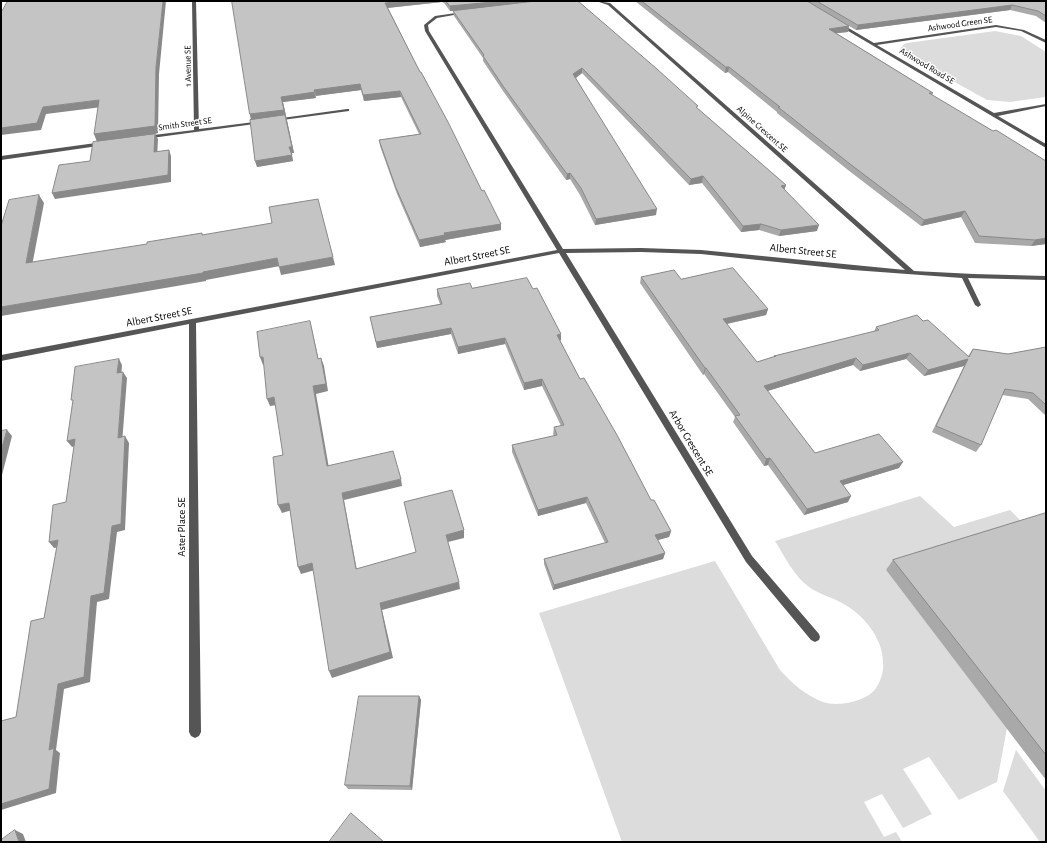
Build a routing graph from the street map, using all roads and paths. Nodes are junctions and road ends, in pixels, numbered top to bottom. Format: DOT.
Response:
graph roads {
  1 [pos="194,1"];
  2 [pos="598,1"];
  3 [pos="472,12"];
  4 [pos="833,20"];
  5 [pos="1046,42"];
  6 [pos="874,44"];
  7 [pos="1046,105"];
  8 [pos="347,110"];
  9 [pos="993,114"];
  10 [pos="197,131"];
  11 [pos="136,139"];
  12 [pos="106,143"];
  13 [pos="1046,146"];
  14 [pos="1,158"];
  15 [pos="561,251"];
  16 [pos="912,273"];
  17 [pos="964,276"];
  18 [pos="1046,278"];
  19 [pos="978,305"];
  20 [pos="192,322"];
  21 [pos="1,358"];
  22 [pos="815,637"];
  23 [pos="195,732"];
  1 -- 10 [label="street, 1 Avenue SE"];
  2 -- 16 [label="street, Alpine Crescent SE"];
  3 -- 15 [label="street"];
  4 -- 6 [label="street, Ashwood Road SE"];
  5 -- 6 [label="street, Ashwood Green SE"];
  6 -- 9 [label="street, Ashwood Road SE"];
  7 -- 9 [label="street"];
  8 -- 10 [label="street, Smith Street SE"];
  9 -- 13 [label="street, Ashwood Road SE"];
  10 -- 11 [label="street, Smith Street SE"];
  12 -- 14 [label="street"];
  15 -- 16 [label="street, Albert Street SE"];
  15 -- 20 [label="street, Albert Street SE"];
  15 -- 22 [label="street, Arbor Crescent SE"];
  16 -- 17 [label="street, Albert Street SE"];
  17 -- 18 [label="street, Albert Street SE"];
  17 -- 19 [label="street"];
  20 -- 21 [label="street, Albert Street SE"];
  20 -- 23 [label="street, Aster Place SE"];
}
